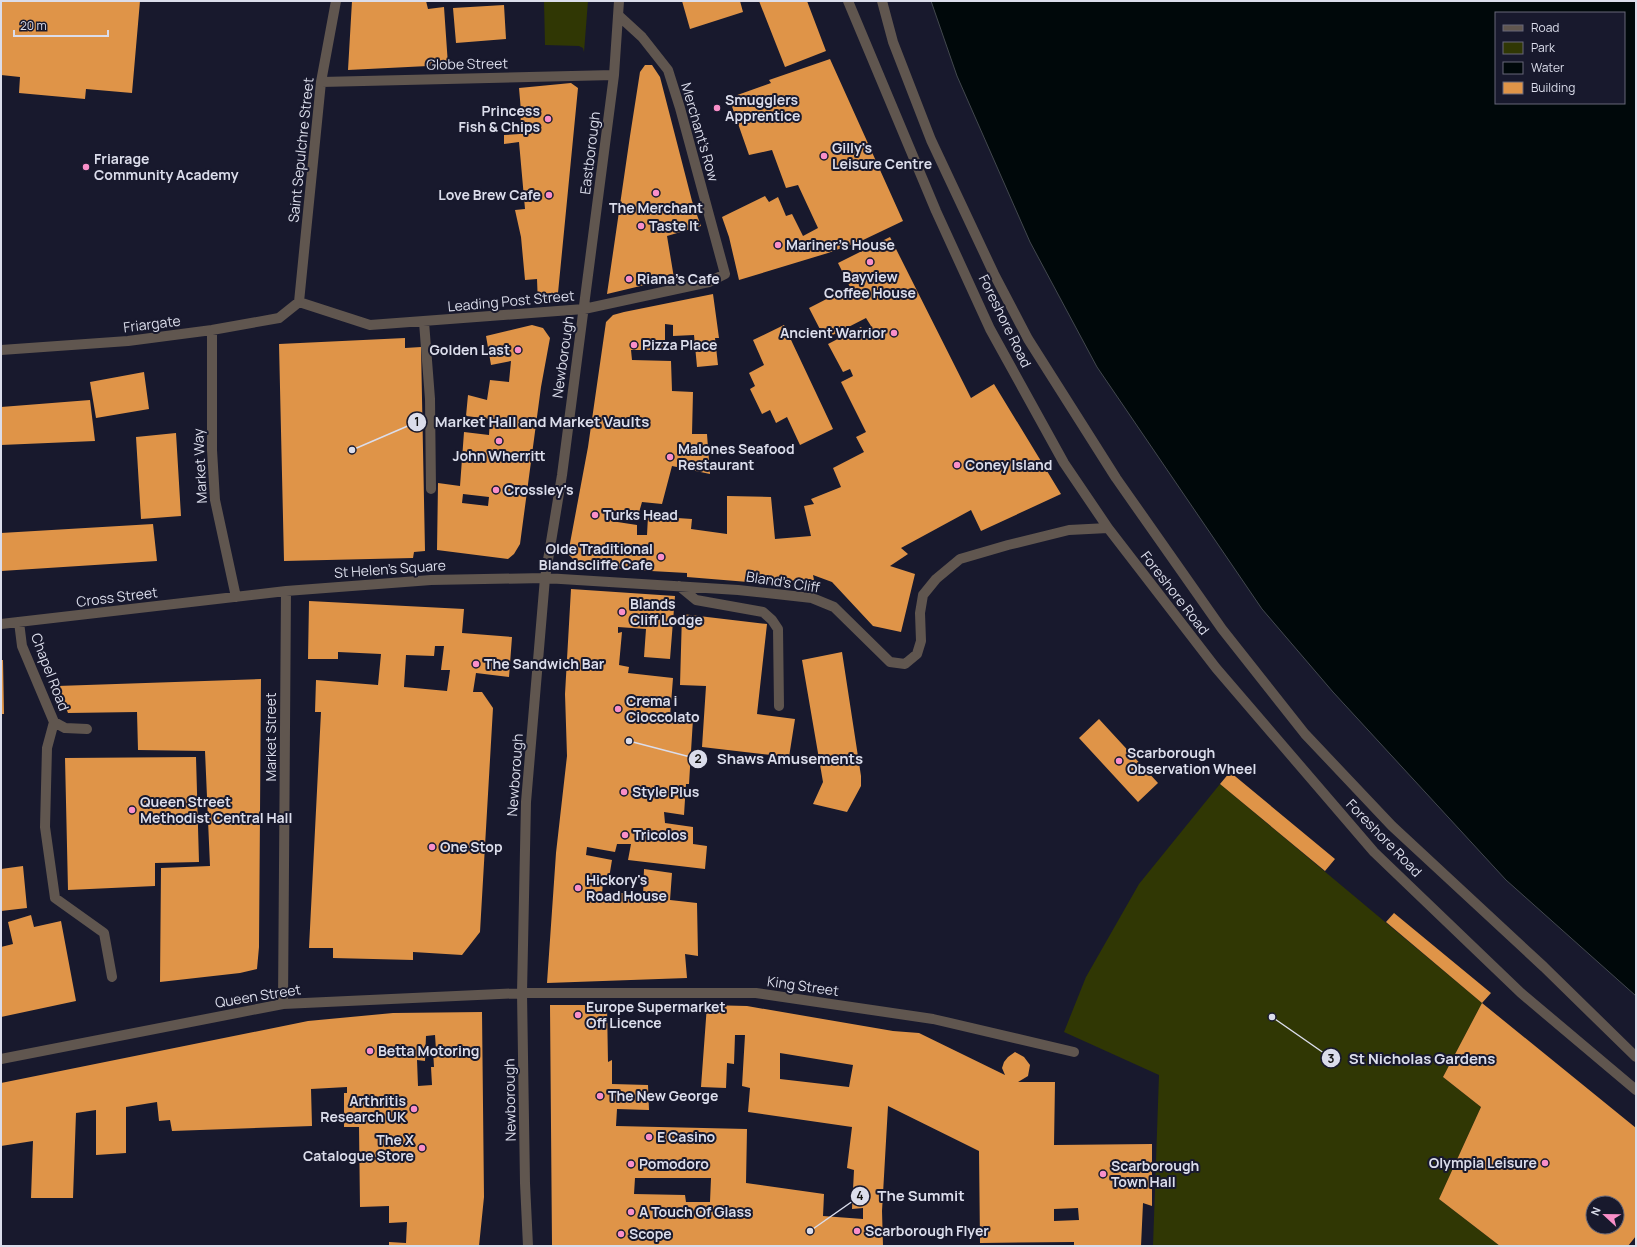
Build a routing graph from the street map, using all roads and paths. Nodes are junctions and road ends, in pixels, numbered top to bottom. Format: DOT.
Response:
graph roads {
  1 [pos="336,1"];
  2 [pos="619,1"];
  3 [pos="848,1"];
  4 [pos="882,1"];
  5 [pos="618,15"];
  6 [pos="614,75"];
  7 [pos="321,82"];
  8 [pos="725,274"];
  9 [pos="299,302"];
  10 [pos="584,309"];
  11 [pos="424,322"];
  12 [pos="212,330"];
  13 [pos="1,350"];
  14 [pos="431,489"];
  15 [pos="1108,528"];
  16 [pos="545,578"];
  17 [pos="679,586"];
  18 [pos="286,591"];
  19 [pos="236,597"];
  20 [pos="19,622"];
  21 [pos="1,624"];
  22 [pos="779,706"];
  23 [pos="54,722"];
  24 [pos="87,729"];
  25 [pos="112,977"];
  26 [pos="522,993"];
  27 [pos="283,1004"];
  28 [pos="1074,1052"];
  29 [pos="1636,1057"];
  30 [pos="1,1059"];
  31 [pos="1636,1090"];
  32 [pos="528,1246"];
  1 -- 7 [label="street, Saint Sepulchre Street"];
  2 -- 5 [label="street, Eastborough"];
  3 -- 15 [label="street, Foreshore Road"];
  4 -- 29 [label="street, Foreshore Road"];
  5 -- 6 [label="street, Eastborough"];
  5 -- 8 [label="street, Merchant's Row"];
  6 -- 7 [label="street, Globe Street"];
  6 -- 10 [label="street, Eastborough"];
  7 -- 9 [label="street, Saint Sepulchre Street"];
  8 -- 10 [label="street, Leading Post Street"];
  9 -- 11 [label="street, Leading Post Street"];
  9 -- 12 [label="street, Friargate"];
  10 -- 11 [label="street, Leading Post Street"];
  10 -- 16 [label="street, Newborough"];
  11 -- 14 [label="street"];
  12 -- 13 [label="street, Friargate"];
  12 -- 19 [label="street, Market Way"];
  15 -- 17 [label="street, Bland's Cliff"];
  15 -- 31 [label="street, Foreshore Road"];
  16 -- 17 [label="street, Bland's Cliff"];
  16 -- 18 [label="street, St Helen's Square"];
  16 -- 26 [label="street, Newborough"];
  17 -- 22 [label="street"];
  18 -- 19 [label="street, St Helen's Square"];
  18 -- 27 [label="street, Market Street"];
  19 -- 20 [label="street, Cross Street"];
  20 -- 21 [label="street, Cross Street"];
  20 -- 23 [label="street, Chapel Road"];
  23 -- 24 [label="street, Chapel Road"];
  23 -- 25 [label="street"];
  26 -- 27 [label="street, Queen Street"];
  26 -- 28 [label="street, King Street"];
  26 -- 32 [label="street, Newborough"];
  27 -- 30 [label="street, Queen Street"];
}
